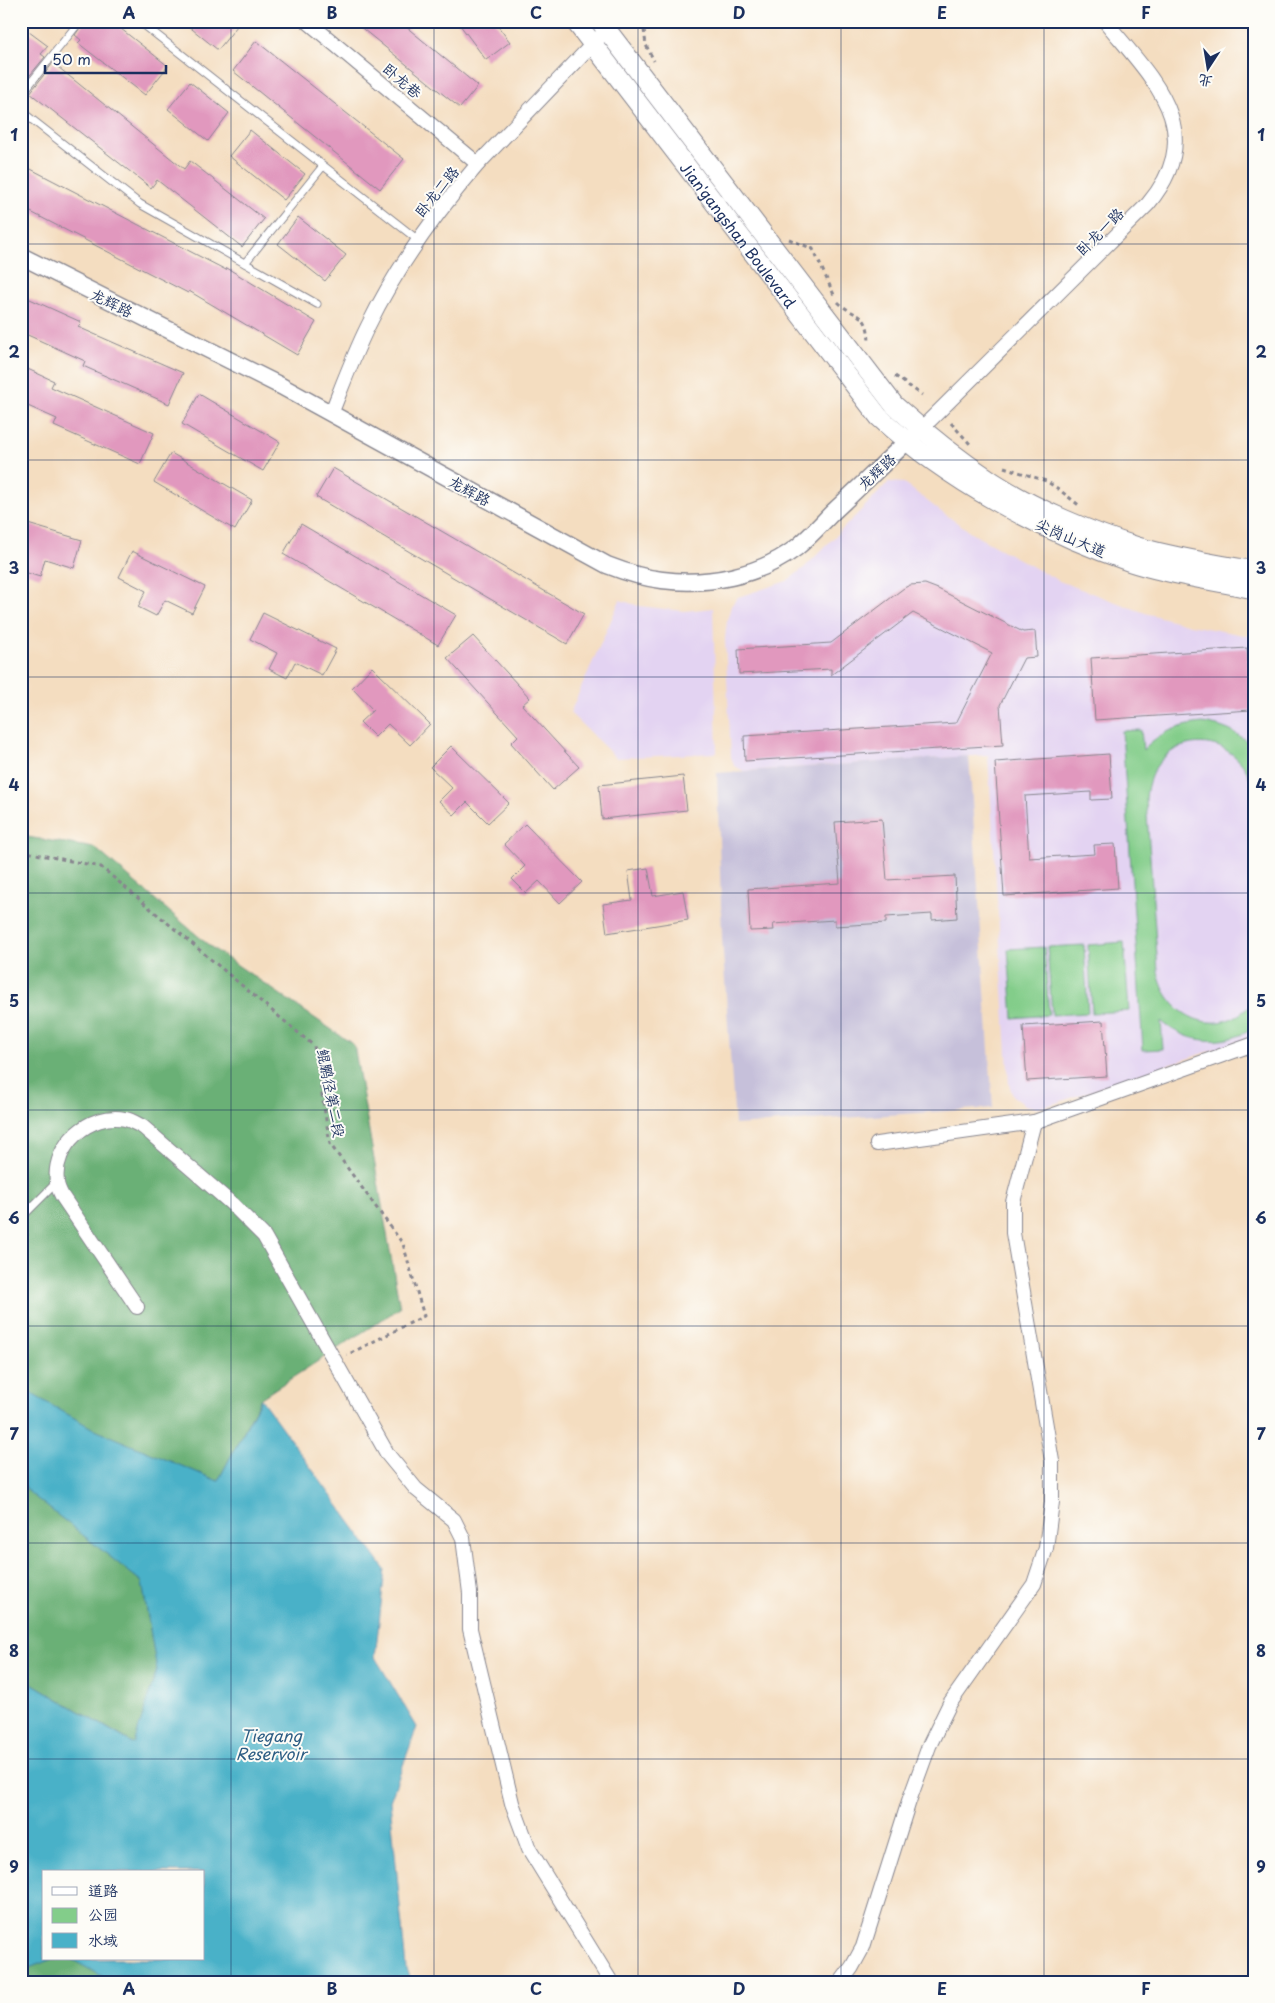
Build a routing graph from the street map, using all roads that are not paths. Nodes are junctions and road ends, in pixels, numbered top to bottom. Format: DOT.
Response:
graph roads {
  1 [pos="80,21"];
  2 [pos="140,21"];
  3 [pos="307,21"];
  4 [pos="575,21"];
  5 [pos="1105,21"];
  6 [pos="607,24"];
  7 [pos="593,44"];
  8 [pos="21,95"];
  9 [pos="21,111"];
  10 [pos="478,164"];
  11 [pos="323,166"];
  12 [pos="418,240"];
  13 [pos="21,256"];
  14 [pos="245,264"];
  15 [pos="317,304"];
  16 [pos="331,414"];
  17 [pos="921,429"];
  18 [pos="906,442"];
  19 [pos="1254,571"];
  20 [pos="1254,589"];
  21 [pos="1254,1044"];
  22 [pos="1034,1122"];
  23 [pos="876,1144"];
  24 [pos="57,1182"];
  25 [pos="21,1218"];
  26 [pos="137,1307"];
  27 [pos="611,1982"];
  28 [pos="841,1982"];
  1 -- 8 [label="lane"];
  2 -- 11 [label="lane"];
  3 -- 10 [label="street, 卧龙巷"];
  4 -- 7 [label="main road, Jian'gangshan Boulevard"];
  5 -- 17 [label="street, 卧龙一路"];
  6 -- 7 [label="street, 卧龙二路"];
  6 -- 17 [label="main road, Jian'gangshan Boulevard"];
  7 -- 10 [label="street, 卧龙二路"];
  7 -- 18 [label="main road, Jian'gangshan Boulevard"];
  9 -- 14 [label="lane"];
  10 -- 12 [label="street, 卧龙二路"];
  11 -- 12 [label="lane"];
  11 -- 14 [label="lane"];
  12 -- 16 [label="street, 卧龙二路"];
  13 -- 16 [label="street, 龙辉路"];
  14 -- 15 [label="lane"];
  16 -- 18 [label="street, 龙辉路"];
  17 -- 18 [label="street, 龙辉路"];
  17 -- 19 [label="main road, 尖岗山大道"];
  18 -- 20 [label="main road, 尖岗山大道"];
  21 -- 22 [label="street"];
  22 -- 23 [label="street"];
  22 -- 28 [label="street"];
  24 -- 25 [label="lane"];
  24 -- 26 [label="street"];
  24 -- 27 [label="street"];
}
